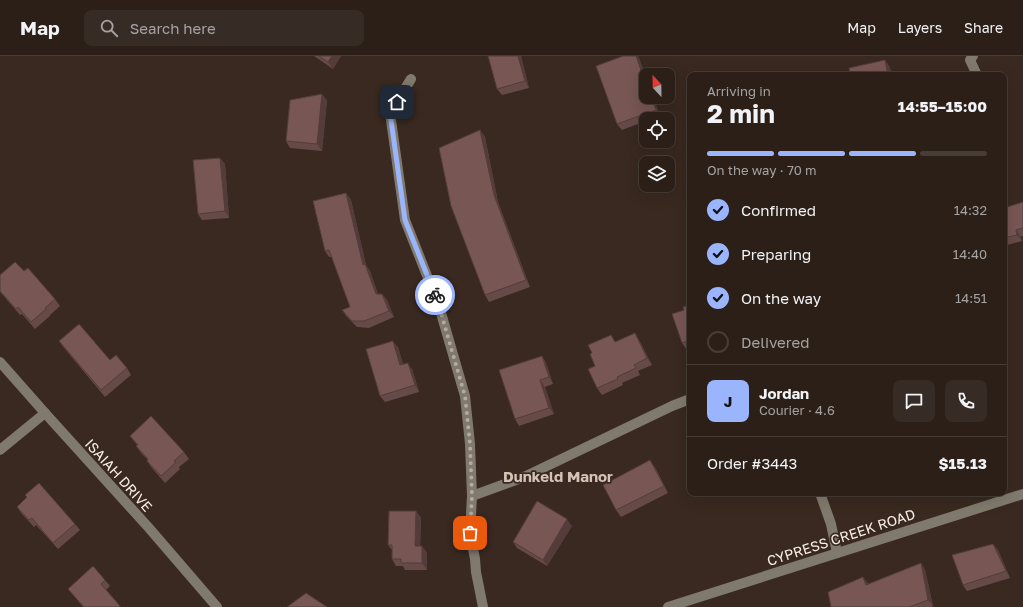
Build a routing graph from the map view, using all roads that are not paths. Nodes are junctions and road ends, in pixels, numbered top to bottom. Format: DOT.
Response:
graph roads {
  1 [pos="973,56"];
  2 [pos="976,72"];
  3 [pos="411,79"];
  4 [pos="0,362"];
  5 [pos="687,400"];
  6 [pos="45,413"];
  7 [pos="0,450"];
  8 [pos="1023,494"];
  9 [pos="472,496"];
  10 [pos="821,496"];
  11 [pos="837,553"];
  12 [pos="690,604"];
  13 [pos="217,607"];
  14 [pos="483,607"];
  15 [pos="668,607"];
  1 -- 2 [label="street"];
  3 -- 9 [label="street"];
  4 -- 6 [label="street, ISAIAH DRIVE"];
  5 -- 9 [label="street"];
  6 -- 7 [label="street"];
  6 -- 13 [label="street, ISAIAH DRIVE"];
  8 -- 11 [label="street, CYPRESS CREEK ROAD"];
  9 -- 14 [label="street"];
  10 -- 11 [label="street"];
  11 -- 12 [label="street, CYPRESS CREEK ROAD"];
  12 -- 15 [label="street, CYPRESS CREEK ROAD"];
}
